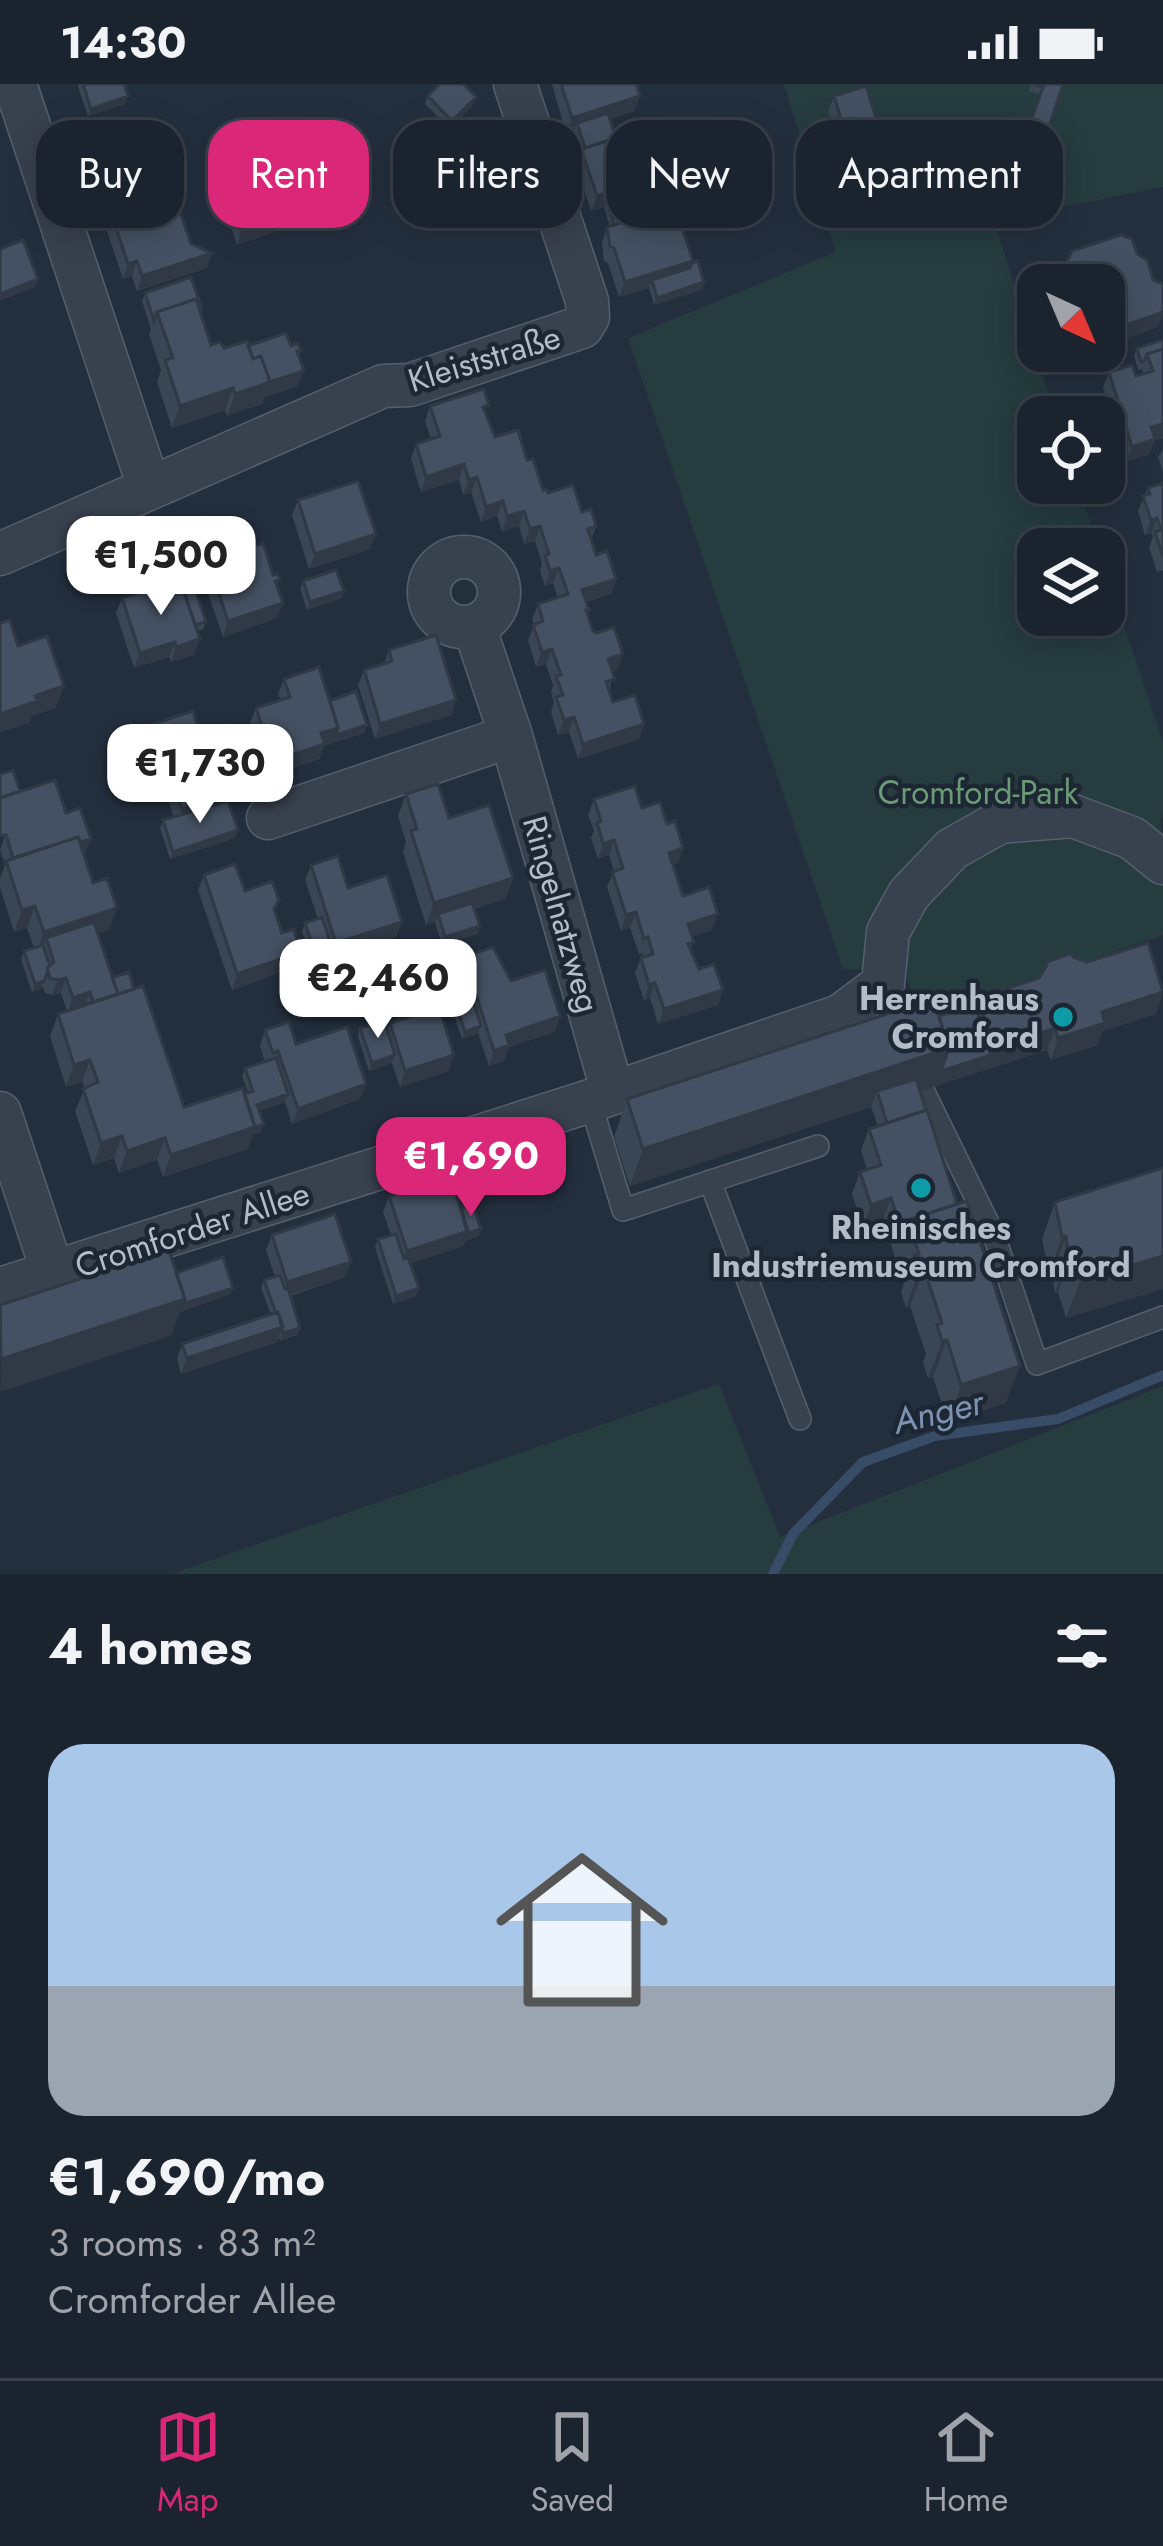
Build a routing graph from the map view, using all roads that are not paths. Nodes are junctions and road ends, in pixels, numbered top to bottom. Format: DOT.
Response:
graph roads {
  1 [pos="16,84"];
  2 [pos="515,84"];
  3 [pos="149,487"];
  4 [pos="0,554"];
  5 [pos="474,626"];
  6 [pos="511,736"];
  7 [pos="268,818"];
  8 [pos="1163,863"];
  9 [pos="923,1090"];
  10 [pos="602,1097"];
  11 [pos="0,1113"];
  12 [pos="818,1146"];
  13 [pos="710,1181"];
  14 [pos="53,1273"];
  15 [pos="0,1289"];
  16 [pos="1163,1317"];
  17 [pos="800,1419"];
  1 -- 3 [label="street"];
  2 -- 3 [label="street, Kleiststraße"];
  3 -- 4 [label="street, Kleiststraße"];
  5 -- 6 [label="street, Ringelnatzweg"];
  6 -- 7 [label="street"];
  6 -- 10 [label="street, Ringelnatzweg"];
  8 -- 10 [label="street, Cromforder Allee"];
  9 -- 16 [label="lane"];
  10 -- 13 [label="lane"];
  10 -- 14 [label="street, Cromforder Allee"];
  11 -- 14 [label="street"];
  12 -- 13 [label="lane"];
  13 -- 17 [label="lane"];
  14 -- 15 [label="street, Cromforder Allee"];
}
